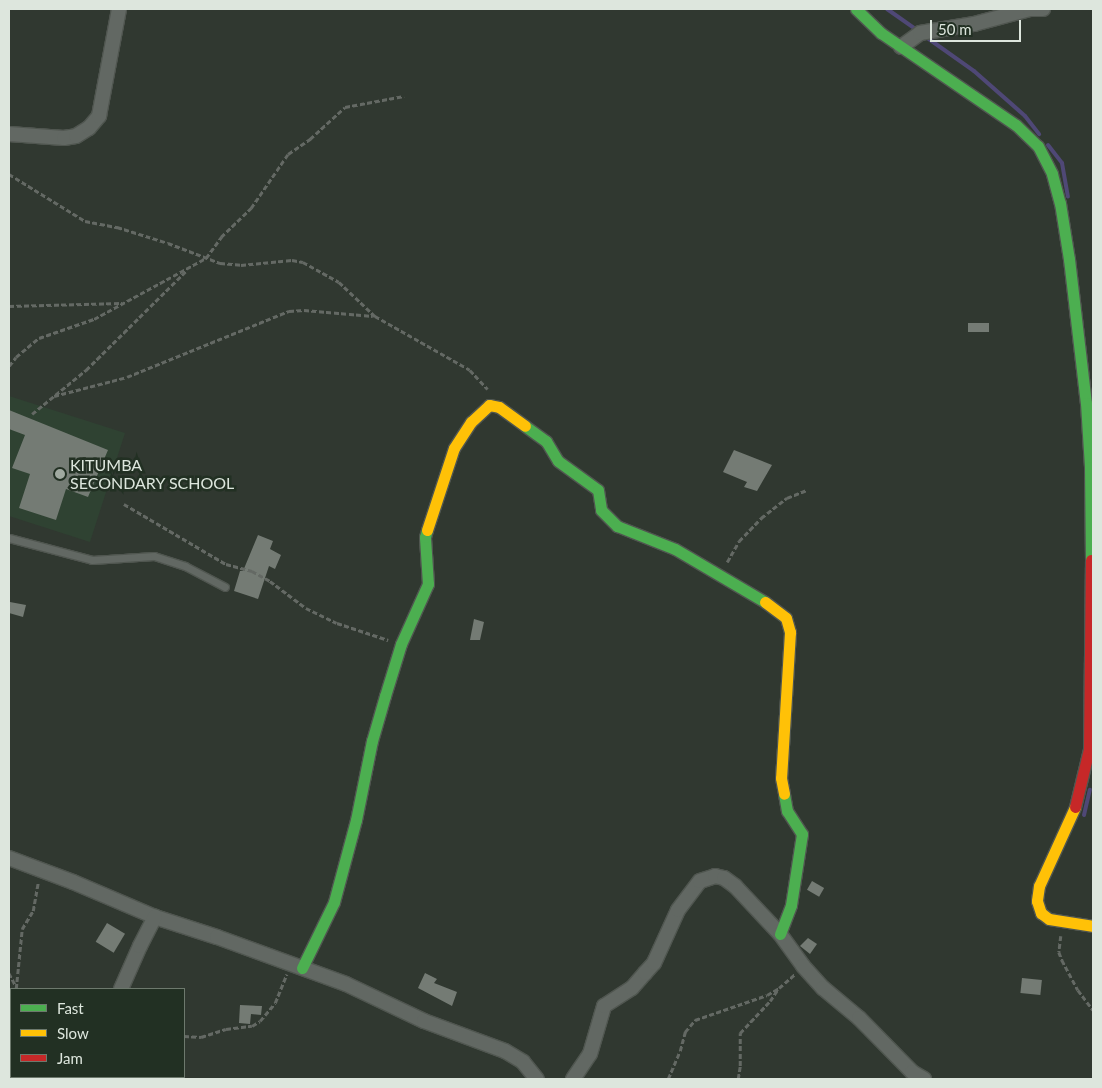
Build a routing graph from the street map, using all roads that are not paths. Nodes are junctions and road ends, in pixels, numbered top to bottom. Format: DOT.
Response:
graph roads {
  1 [pos="119,9"];
  2 [pos="856,9"];
  3 [pos="1043,9"];
  4 [pos="900,47"];
  5 [pos="9,134"];
  6 [pos="9,538"];
  7 [pos="225,587"];
  8 [pos="9,858"];
  9 [pos="155,917"];
  10 [pos="1093,926"];
  11 [pos="780,934"];
  12 [pos="296,966"];
  13 [pos="121,988"];
  14 [pos="537,1079"];
  15 [pos="572,1079"];
  16 [pos="924,1079"];
  1 -- 5 [label="street"];
  2 -- 4 [label="street"];
  3 -- 4 [label="street"];
  4 -- 10 [label="street"];
  6 -- 7 [label="lane"];
  8 -- 9 [label="street"];
  9 -- 12 [label="street"];
  9 -- 13 [label="street"];
  11 -- 12 [label="street"];
  11 -- 15 [label="street"];
  11 -- 16 [label="street"];
  12 -- 14 [label="street"];
}
